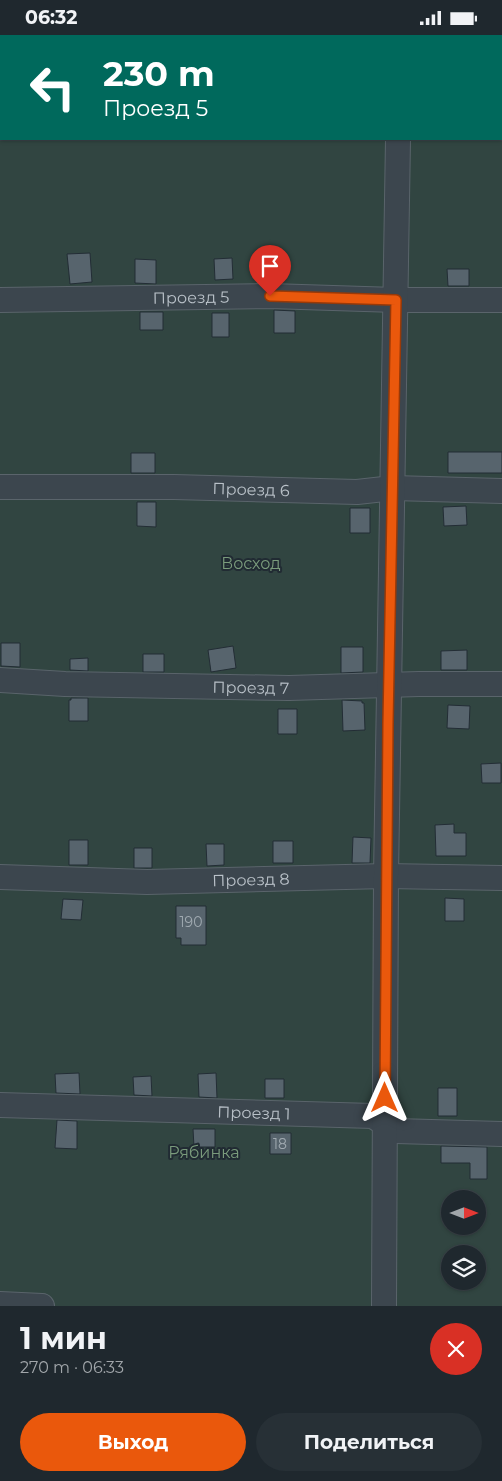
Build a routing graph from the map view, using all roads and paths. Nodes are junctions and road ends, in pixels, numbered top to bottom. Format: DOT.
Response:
graph roads {
  1 [pos="398,140"];
  2 [pos="0,300"];
  3 [pos="396,300"];
  4 [pos="502,300"];
  5 [pos="0,487"];
  6 [pos="393,488"];
  7 [pos="502,491"];
  8 [pos="0,680"];
  9 [pos="502,684"];
  10 [pos="389,685"];
  11 [pos="386,876"];
  12 [pos="0,877"];
  13 [pos="502,878"];
  14 [pos="0,1105"];
  15 [pos="385,1124"];
  16 [pos="502,1134"];
  17 [pos="0,1305"];
  18 [pos="42,1306"];
  19 [pos="384,1306"];
  1 -- 3 [label="street"];
  2 -- 3 [label="street, Проезд 5"];
  3 -- 4 [label="street, Проезд 5"];
  3 -- 6 [label="street"];
  5 -- 6 [label="street, Проезд 6"];
  6 -- 7 [label="street, Проезд 6"];
  6 -- 10 [label="street"];
  8 -- 10 [label="street, Проезд 7"];
  9 -- 10 [label="street, Проезд 7"];
  10 -- 11 [label="street"];
  11 -- 12 [label="street, Проезд 8"];
  11 -- 13 [label="street, Проезд 8"];
  11 -- 15 [label="street"];
  14 -- 15 [label="street, Проезд 1"];
  15 -- 16 [label="street, Проезд 1"];
  15 -- 19 [label="street"];
  17 -- 18 [label="street"];
}
